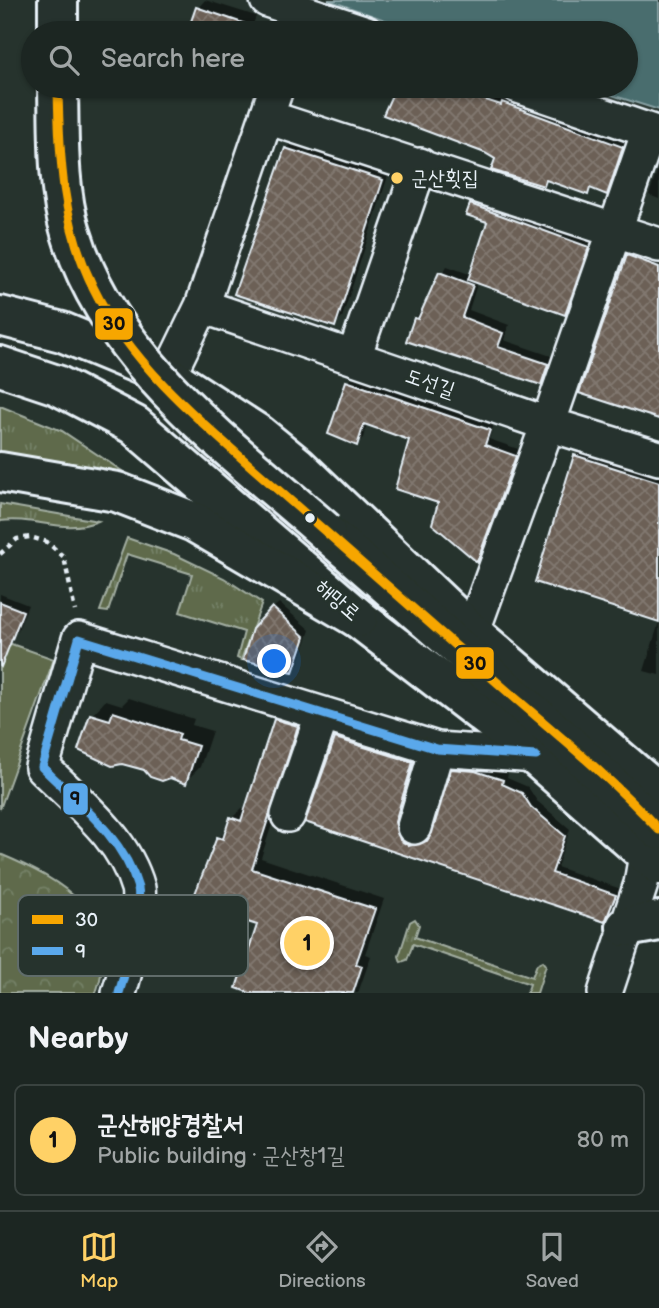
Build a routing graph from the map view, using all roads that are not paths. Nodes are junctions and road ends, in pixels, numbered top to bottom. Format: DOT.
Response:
graph roads {
  1 [pos="58,0"];
  2 [pos="267,0"];
  3 [pos="58,21"];
  4 [pos="297,21"];
  5 [pos="59,98"];
  6 [pos="553,98"];
  7 [pos="272,101"];
  8 [pos="654,132"];
  9 [pos="419,165"];
  10 [pos="614,231"];
  11 [pos="659,245"];
  12 [pos="202,306"];
  13 [pos="0,316"];
  14 [pos="354,357"];
  15 [pos="0,366"];
  16 [pos="168,376"];
  17 [pos="548,424"];
  18 [pos="659,458"];
  19 [pos="0,472"];
  20 [pos="358,618"];
  21 [pos="472,634"];
  22 [pos="322,715"];
  23 [pos="437,749"];
  24 [pos="536,756"];
  25 [pos="288,815"];
  26 [pos="414,827"];
  27 [pos="655,827"];
  28 [pos="138,895"];
  29 [pos="643,924"];
  30 [pos="123,976"];
  31 [pos="119,993"];
  32 [pos="605,993"];
  1 -- 3 [label="main road"];
  2 -- 4 [label="street"];
  5 -- 27 [label="main road, bridge"];
  6 -- 8 [label="street"];
  7 -- 9 [label="street"];
  7 -- 12 [label="street"];
  8 -- 10 [label="street"];
  9 -- 10 [label="street"];
  9 -- 14 [label="street"];
  10 -- 11 [label="street"];
  10 -- 17 [label="street"];
  12 -- 14 [label="street, 도선길"];
  12 -- 16 [label="street"];
  13 -- 16 [label="main road"];
  14 -- 17 [label="street, 도선길"];
  15 -- 20 [label="main road, 해망로"];
  16 -- 21 [label="main road"];
  17 -- 18 [label="street, 도선길"];
  17 -- 21 [label="street"];
  19 -- 20 [label="main road"];
  20 -- 24 [label="main road, 해망로"];
  21 -- 27 [label="main road"];
  22 -- 23 [label="street"];
  22 -- 25 [label="street"];
  22 -- 28 [label="street"];
  23 -- 24 [label="street"];
  23 -- 26 [label="street"];
  24 -- 27 [label="main road, 해망로"];
  27 -- 29 [label="street"];
  29 -- 32 [label="street"];
  30 -- 31 [label="street"];
}
